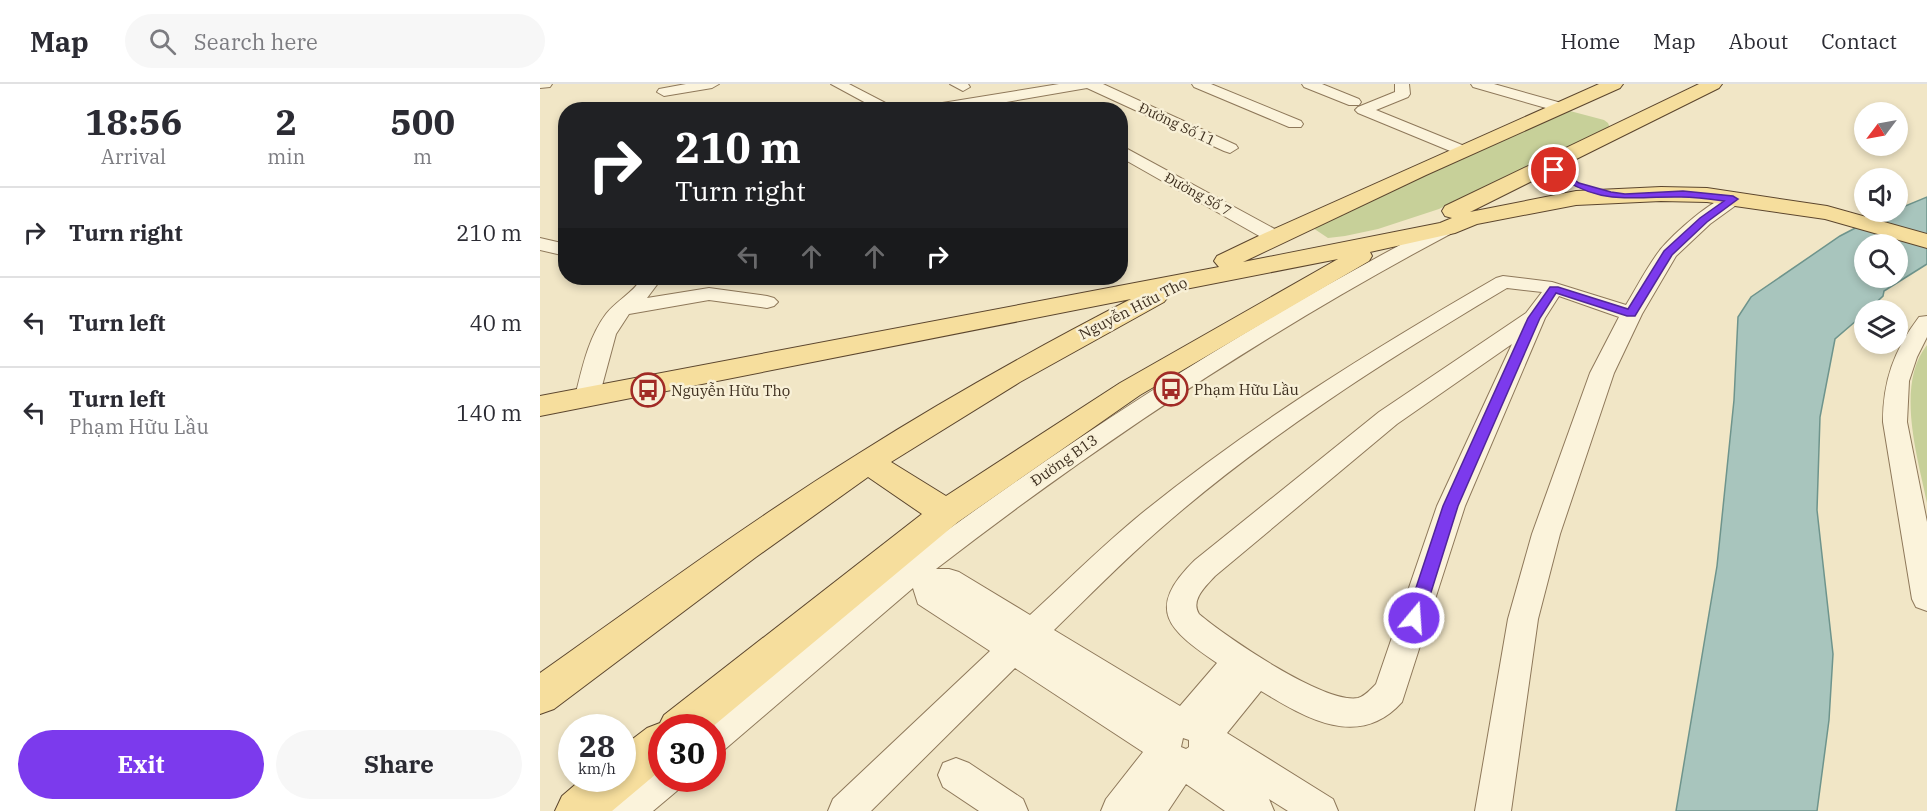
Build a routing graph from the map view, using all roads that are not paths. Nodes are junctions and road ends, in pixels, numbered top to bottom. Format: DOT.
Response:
graph roads {
  1 [pos="540,84"];
  2 [pos="545,84"];
  3 [pos="712,84"];
  4 [pos="838,84"];
  5 [pos="1085,84"];
  6 [pos="1091,84"];
  7 [pos="1199,84"];
  8 [pos="1309,84"];
  9 [pos="1402,84"];
  10 [pos="1614,84"];
  11 [pos="1713,84"];
  12 [pos="1486,85"];
  13 [pos="664,92"];
  14 [pos="1020,94"];
  15 [pos="875,102"];
  16 [pos="973,102"];
  17 [pos="1034,102"];
  18 [pos="1354,102"];
  19 [pos="1560,107"];
  20 [pos="1607,120"];
  21 [pos="1295,124"];
  22 [pos="1230,148"];
  23 [pos="1461,150"];
  24 [pos="1128,154"];
  25 [pos="1555,161"];
  26 [pos="1625,197"];
  27 [pos="1733,199"];
  28 [pos="1821,217"];
  29 [pos="1447,228"];
  30 [pos="1275,237"];
  31 [pos="1391,241"];
  32 [pos="1927,241"];
  33 [pos="540,244"];
  34 [pos="558,248"];
  35 [pos="1927,252"];
  36 [pos="1185,281"];
  37 [pos="647,285"];
  38 [pos="1554,289"];
  39 [pos="767,302"];
  40 [pos="622,309"];
  41 [pos="1631,314"];
  42 [pos="1006,315"];
  43 [pos="1927,322"];
  44 [pos="1061,346"];
  45 [pos="1507,350"];
  46 [pos="587,397"];
  47 [pos="540,406"];
  48 [pos="867,462"];
  49 [pos="946,513"];
  50 [pos="910,569"];
  51 [pos="1927,600"];
  52 [pos="1022,641"];
  53 [pos="1249,666"];
  54 [pos="540,696"];
  55 [pos="699,714"];
  56 [pos="726,727"];
  57 [pos="1184,744"];
  58 [pos="648,753"];
  59 [pos="636,763"];
  60 [pos="956,775"];
  61 [pos="600,792"];
  62 [pos="648,792"];
  63 [pos="995,807"];
  64 [pos="578,811"];
  65 [pos="626,811"];
  66 [pos="846,811"];
  67 [pos="1119,811"];
  68 [pos="1146,811"];
  69 [pos="1256,811"];
  70 [pos="1320,811"];
  71 [pos="1493,811"];
  1 -- 2 [label="street"];
  3 -- 13 [label="street"];
  4 -- 15 [label="street"];
  5 -- 14 [label="street"];
  6 -- 22 [label="street, Đường Số 11"];
  7 -- 21 [label="street"];
  8 -- 18 [label="street"];
  9 -- 23 [label="street"];
  10 -- 19 [label="main road, Nguyễn Hữu Thọ"];
  11 -- 20 [label="main road"];
  12 -- 19 [label="street"];
  14 -- 16 [label="street"];
  14 -- 17 [label="street"];
  19 -- 20 [label="main road"];
  19 -- 23 [label="main road, Nguyễn Hữu Thọ"];
  20 -- 25 [label="main road"];
  23 -- 30 [label="main road, Nguyễn Hữu Thọ"];
  24 -- 30 [label="street, Đường Số 7"];
  25 -- 26 [label="main road"];
  25 -- 31 [label="main road"];
  26 -- 27 [label="main road"];
  26 -- 29 [label="main road"];
  27 -- 28 [label="main road"];
  27 -- 41 [label="street"];
  28 -- 32 [label="main road"];
  28 -- 35 [label="main road"];
  29 -- 31 [label="main road"];
  29 -- 50 [label="street, Đường B13"];
  30 -- 36 [label="main road, Nguyễn Hữu Thọ"];
  31 -- 36 [label="main road"];
  31 -- 49 [label="main road"];
  33 -- 34 [label="street"];
  36 -- 42 [label="main road"];
  36 -- 44 [label="main road, Nguyễn Hữu Thọ"];
  37 -- 40 [label="street"];
  38 -- 41 [label="street"];
  38 -- 45 [label="street"];
  38 -- 52 [label="street"];
  39 -- 40 [label="street"];
  40 -- 46 [label="street"];
  41 -- 71 [label="street"];
  42 -- 44 [label="main road"];
  42 -- 46 [label="main road"];
  43 -- 51 [label="street"];
  44 -- 48 [label="main road, Nguyễn Hữu Thọ"];
  45 -- 53 [label="street"];
  45 -- 53 [label="street"];
  46 -- 47 [label="main road"];
  48 -- 49 [label="main road"];
  48 -- 54 [label="main road, Nguyễn Hữu Thọ"];
  49 -- 50 [label="main road"];
  50 -- 52 [label="street"];
  50 -- 55 [label="main road"];
  50 -- 56 [label="street, Đường B13"];
  52 -- 57 [label="street"];
  52 -- 66 [label="street"];
  53 -- 57 [label="street"];
  57 -- 67 [label="street"];
  57 -- 68 [label="street"];
  57 -- 69 [label="street"];
  57 -- 70 [label="street"];
  58 -- 59 [label="main road"];
  60 -- 63 [label="street"];
  61 -- 64 [label="main road"];
  62 -- 65 [label="street"];
}
